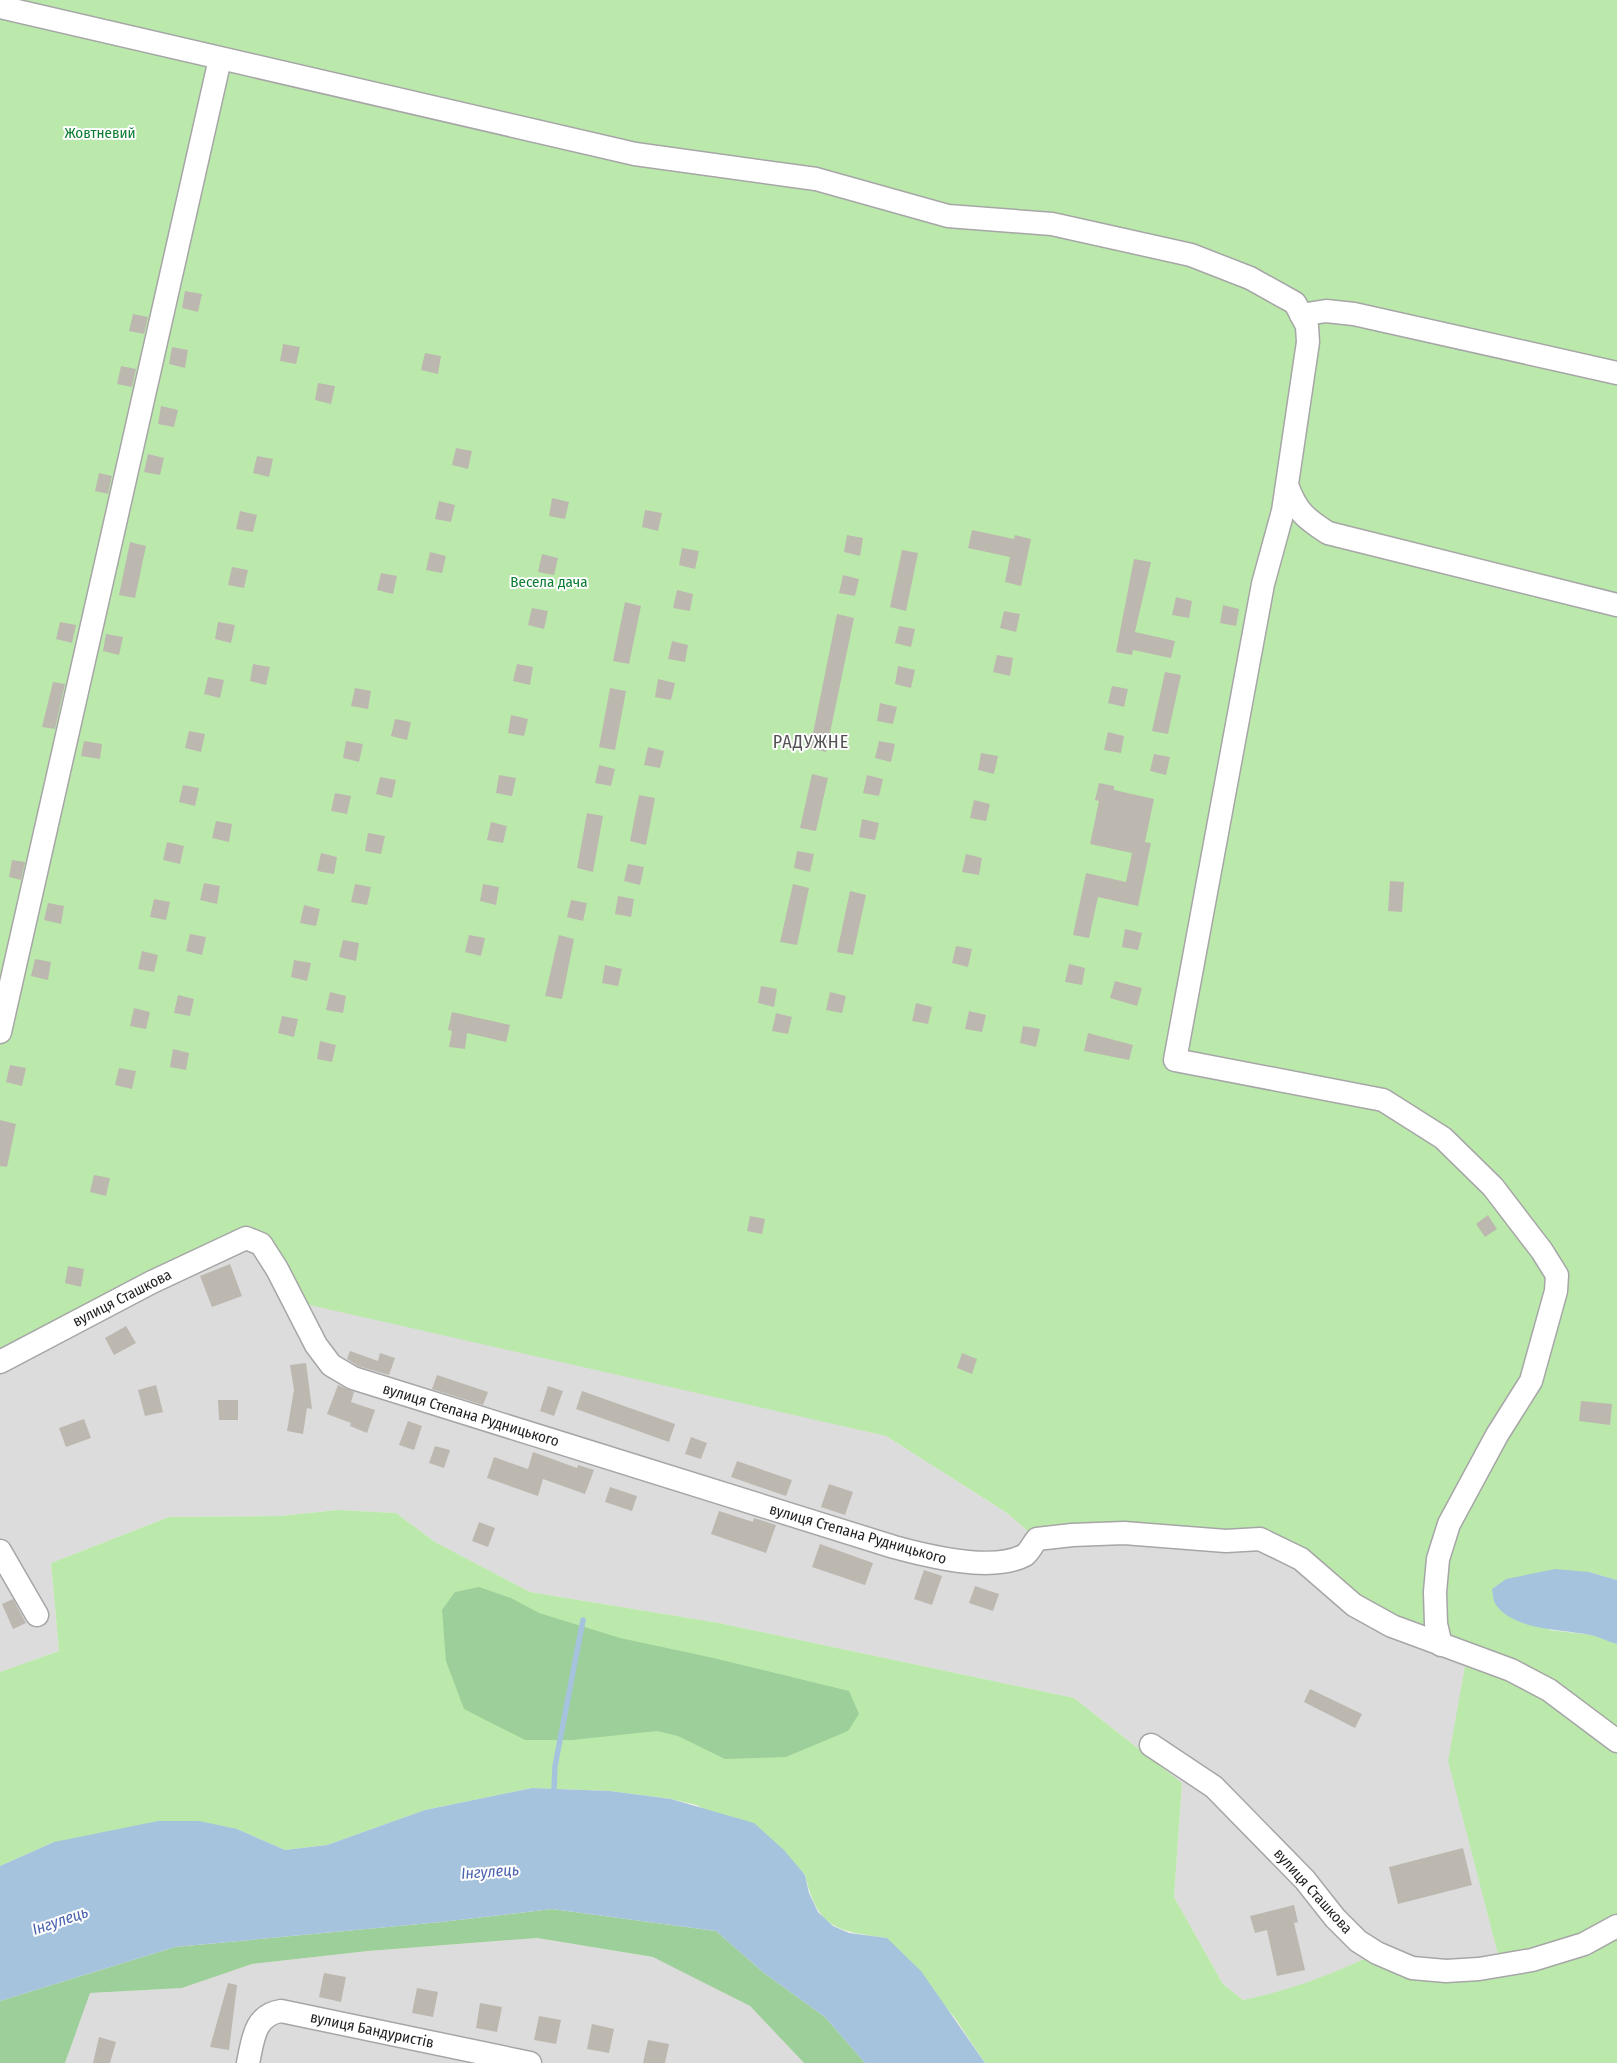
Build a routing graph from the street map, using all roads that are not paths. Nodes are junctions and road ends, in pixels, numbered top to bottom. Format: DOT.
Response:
graph roads {
  1 [pos="0,7"];
  2 [pos="220,58"];
  3 [pos="1302,315"];
  4 [pos="1617,373"];
  5 [pos="1287,485"];
  6 [pos="1617,605"];
  7 [pos="0,1032"];
  8 [pos="246,1238"];
  9 [pos="0,1362"];
  10 [pos="0,1551"];
  11 [pos="37,1615"];
  12 [pos="1441,1645"];
  13 [pos="1617,1742"];
  14 [pos="1151,1745"];
  15 [pos="1617,1926"];
  16 [pos="248,2063"];
  17 [pos="530,2063"];
  1 -- 2 [label="street"];
  2 -- 3 [label="street"];
  2 -- 7 [label="street"];
  3 -- 4 [label="street"];
  3 -- 5 [label="street"];
  5 -- 6 [label="street"];
  5 -- 12 [label="street"];
  8 -- 9 [label="street, вулиця Сташкова"];
  8 -- 12 [label="street, вулиця Степана Рудницького"];
  10 -- 11 [label="street"];
  12 -- 13 [label="street, вулиця Степана Рудницького"];
  14 -- 15 [label="street, вулиця Сташкова"];
  16 -- 17 [label="street, вулиця Бандуристів"];
}
